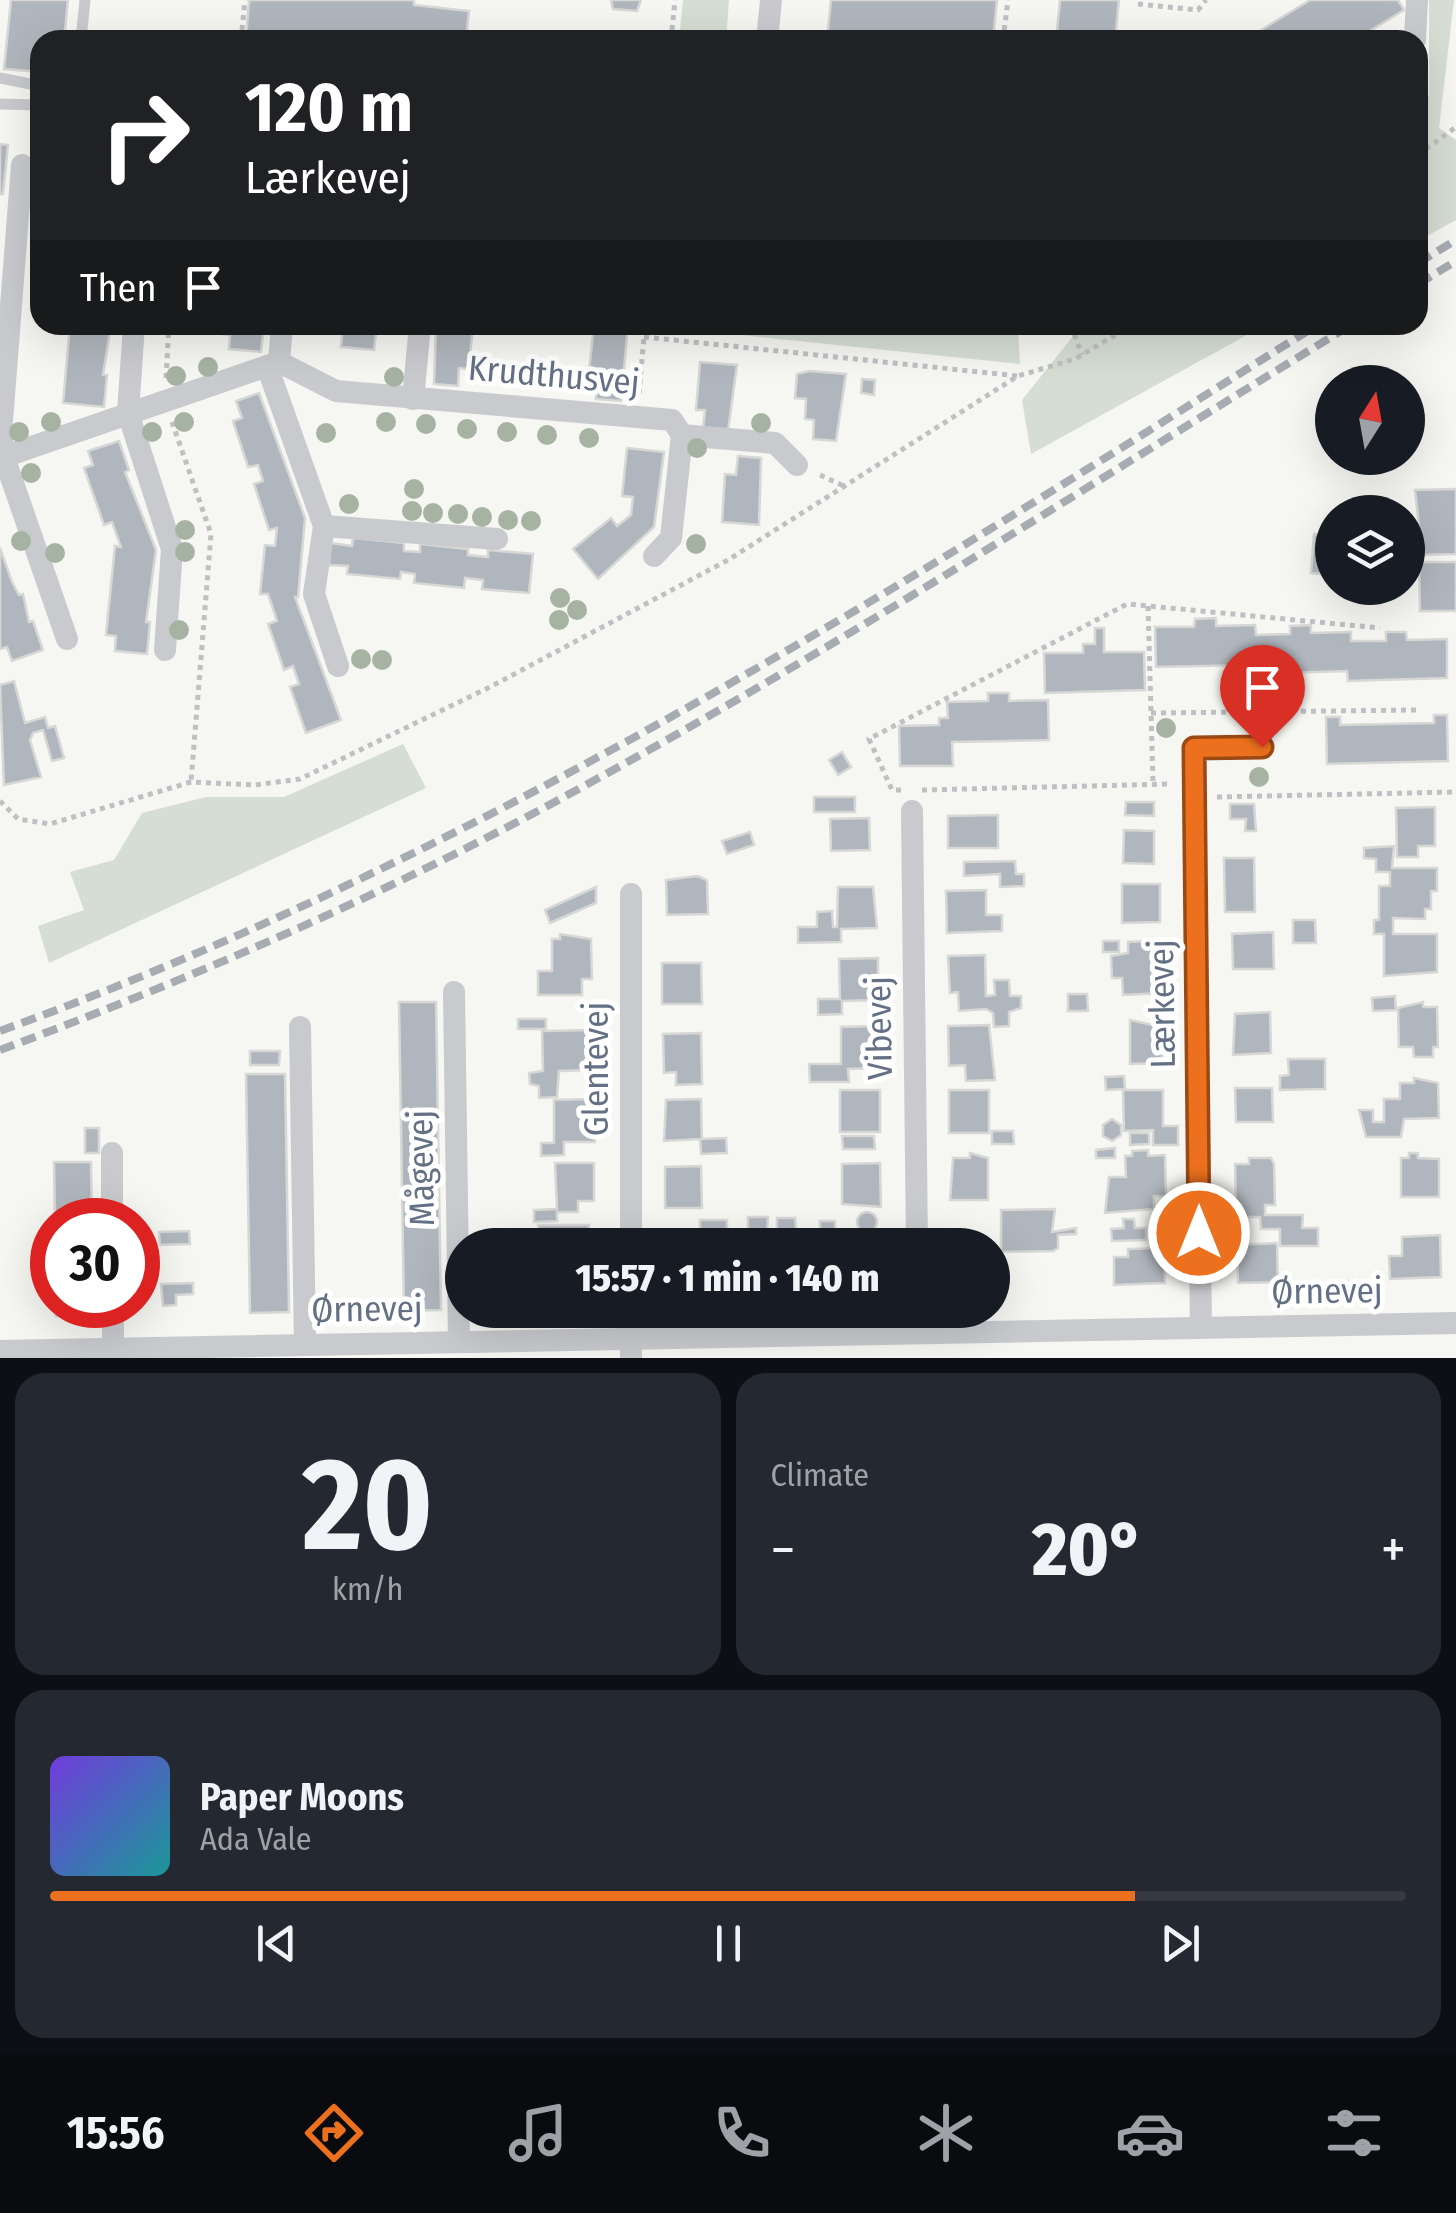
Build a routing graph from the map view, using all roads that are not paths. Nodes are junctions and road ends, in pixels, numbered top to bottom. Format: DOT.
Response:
graph roads {
  1 [pos="85,0"];
  2 [pos="772,0"];
  3 [pos="1417,0"];
  4 [pos="82,30"];
  5 [pos="768,30"];
  6 [pos="1416,30"];
  7 [pos="0,78"];
  8 [pos="30,84"];
  9 [pos="0,104"];
  10 [pos="30,105"];
  11 [pos="22,165"];
  12 [pos="133,335"];
  13 [pos="280,335"];
  14 [pos="419,335"];
  15 [pos="273,364"];
  16 [pos="413,399"];
  17 [pos="128,412"];
  18 [pos="682,436"];
  19 [pos="2,458"];
  20 [pos="797,465"];
  21 [pos="324,526"];
  22 [pos="498,539"];
  23 [pos="654,556"];
  24 [pos="67,638"];
  25 [pos="165,650"];
  26 [pos="338,666"];
  27 [pos="1262,747"];
  28 [pos="912,810"];
  29 [pos="631,894"];
  30 [pos="454,992"];
  31 [pos="300,1027"];
  32 [pos="112,1153"];
  33 [pos="112,1198"];
  34 [pos="630,1228"];
  35 [pos="917,1228"];
  36 [pos="1456,1323"];
  37 [pos="1010,1324"];
  38 [pos="113,1328"];
  39 [pos="854,1328"];
  40 [pos="1200,1328"];
  41 [pos="459,1342"];
  42 [pos="305,1345"];
  43 [pos="113,1349"];
  44 [pos="630,1349"];
  45 [pos="0,1351"];
  1 -- 4 [label="lane"];
  2 -- 5 [label="street"];
  3 -- 6 [label="street"];
  7 -- 8 [label="lane"];
  9 -- 10 [label="lane"];
  11 -- 19 [label="street"];
  12 -- 17 [label="street"];
  13 -- 15 [label="street"];
  14 -- 16 [label="street, Krudthusvej"];
  15 -- 16 [label="street, Krudthusvej"];
  15 -- 17 [label="street"];
  15 -- 21 [label="street"];
  16 -- 18 [label="street, Krudthusvej"];
  17 -- 19 [label="street"];
  17 -- 25 [label="street"];
  18 -- 20 [label="street, Krudthusvej"];
  18 -- 23 [label="street"];
  19 -- 24 [label="street"];
  21 -- 22 [label="street"];
  21 -- 26 [label="street"];
  27 -- 40 [label="street, Lærkevej"];
  28 -- 35 [label="street, Vibevej"];
  29 -- 34 [label="street, Glentevej"];
  30 -- 41 [label="street, Mågevej"];
  31 -- 42 [label="street"];
  32 -- 33 [label="street"];
  36 -- 40 [label="street, Ørnevej"];
  37 -- 40 [label="street, Ørnevej"];
  38 -- 43 [label="street"];
  39 -- 44 [label="street, Ørnevej"];
  41 -- 42 [label="street, Ørnevej"];
  41 -- 44 [label="street, Ørnevej"];
  42 -- 43 [label="street, Ørnevej"];
  43 -- 45 [label="street, Ørnevej"];
}
